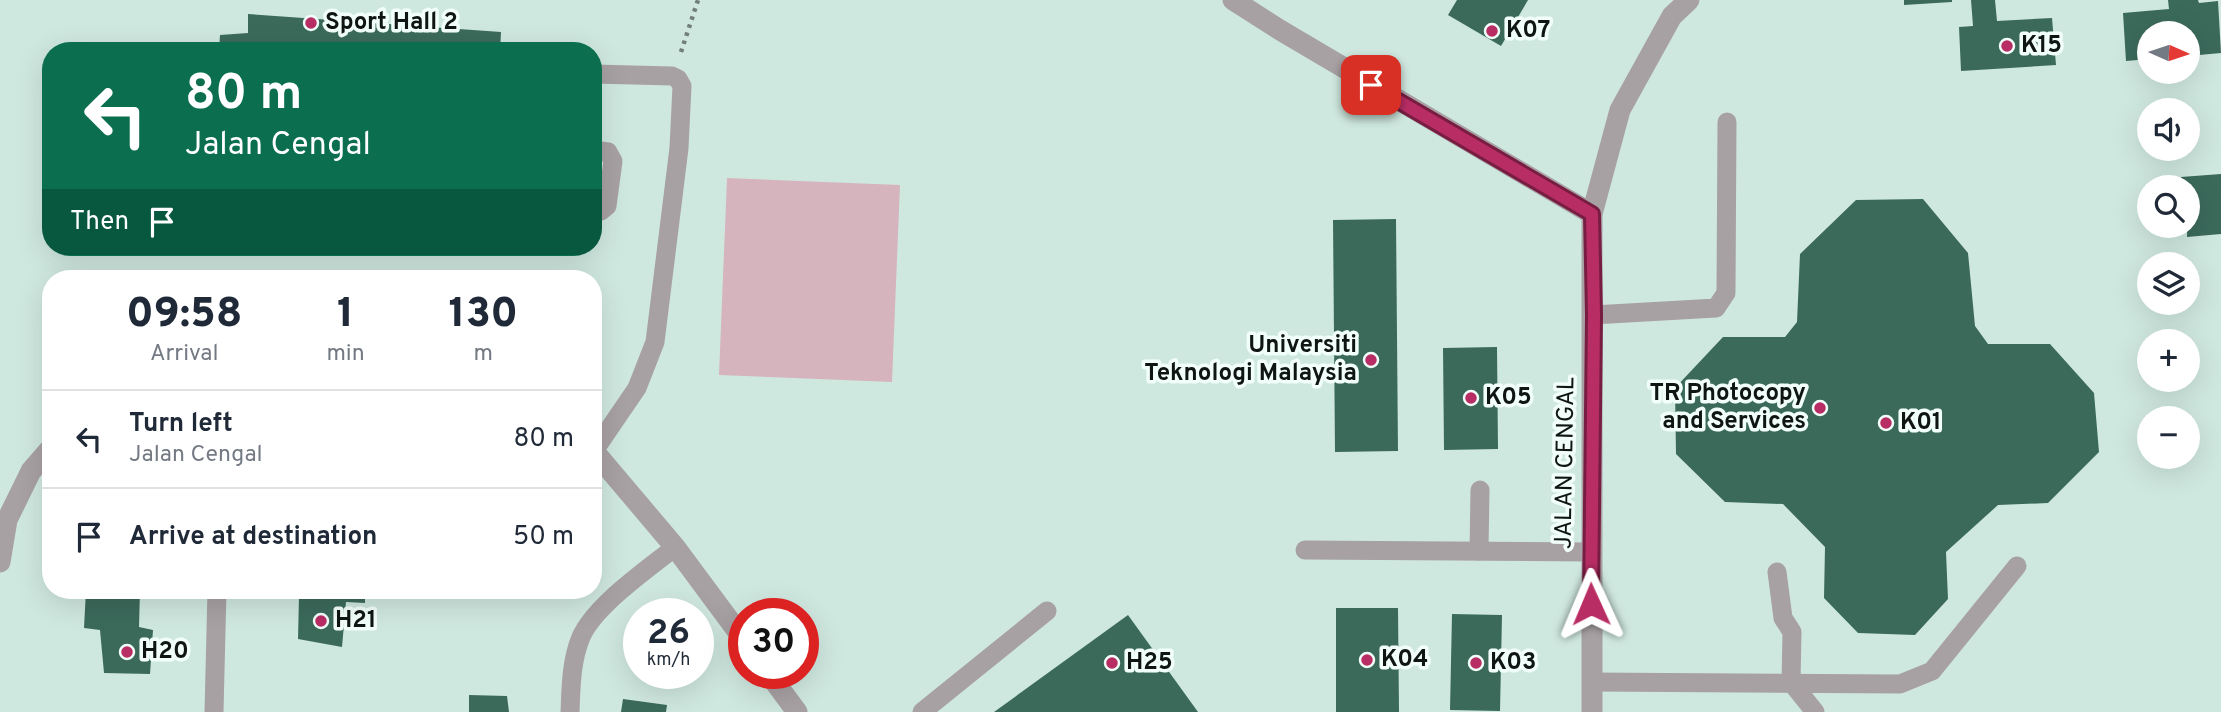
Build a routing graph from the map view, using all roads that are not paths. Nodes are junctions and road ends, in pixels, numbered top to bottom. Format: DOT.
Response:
graph roads {
  1 [pos="1233,0"];
  2 [pos="1689,0"];
  3 [pos="602,74"];
  4 [pos="1727,122"];
  5 [pos="602,151"];
  6 [pos="602,210"];
  7 [pos="1592,214"];
  8 [pos="1594,315"];
  9 [pos="602,439"];
  10 [pos="42,458"];
  11 [pos="602,460"];
  12 [pos="1480,490"];
  13 [pos="675,547"];
  14 [pos="1305,550"];
  15 [pos="1479,551"];
  16 [pos="1591,552"];
  17 [pos="0,562"];
  18 [pos="2017,566"];
  19 [pos="1777,572"];
  20 [pos="217,599"];
  21 [pos="1047,611"];
  22 [pos="728,618"];
  23 [pos="1592,682"];
  24 [pos="1791,682"];
  25 [pos="780,689"];
  26 [pos="214,712"];
  27 [pos="570,712"];
  28 [pos="797,712"];
  29 [pos="922,712"];
  30 [pos="1592,712"];
  31 [pos="1815,712"];
  1 -- 7 [label="street"];
  2 -- 7 [label="street, JALAN CENGAL"];
  3 -- 9 [label="lane"];
  4 -- 8 [label="lane"];
  5 -- 6 [label="lane"];
  7 -- 8 [label="street, JALAN CENGAL"];
  8 -- 16 [label="street, JALAN CENGAL"];
  10 -- 17 [label="street"];
  11 -- 13 [label="street"];
  12 -- 15 [label="lane"];
  13 -- 22 [label="street"];
  13 -- 27 [label="lane"];
  14 -- 15 [label="lane"];
  15 -- 16 [label="lane"];
  16 -- 23 [label="street, JALAN CENGAL"];
  18 -- 24 [label="lane"];
  19 -- 24 [label="lane"];
  20 -- 26 [label="lane"];
  21 -- 29 [label="lane"];
  23 -- 24 [label="lane"];
  23 -- 30 [label="street, JALAN CENGAL"];
  24 -- 31 [label="lane"];
  25 -- 28 [label="street"];
}
